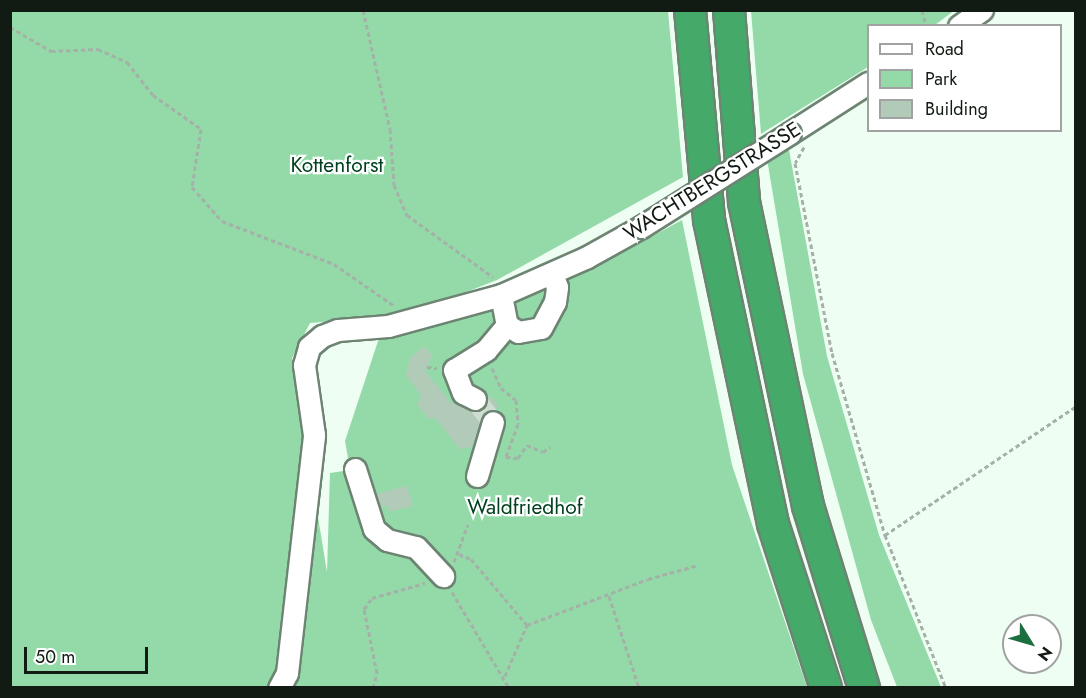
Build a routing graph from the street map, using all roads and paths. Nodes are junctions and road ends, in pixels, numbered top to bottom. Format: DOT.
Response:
graph roads {
  1 [pos="363,10"];
  2 [pos="690,10"];
  3 [pos="729,10"];
  4 [pos="982,10"];
  5 [pos="962,24"];
  6 [pos="10,27"];
  7 [pos="867,84"];
  8 [pos="812,119"];
  9 [pos="552,274"];
  10 [pos="501,295"];
  11 [pos="476,301"];
  12 [pos="422,317"];
  13 [pos="507,325"];
  14 [pos="486,350"];
  15 [pos="475,399"];
  16 [pos="1076,406"];
  17 [pos="493,422"];
  18 [pos="550,447"];
  19 [pos="355,469"];
  20 [pos="477,476"];
  21 [pos="468,524"];
  22 [pos="885,535"];
  23 [pos="459,554"];
  24 [pos="698,565"];
  25 [pos="443,576"];
  26 [pos="609,596"];
  27 [pos="527,625"];
  28 [pos="504,677"];
  29 [pos="279,687"];
  30 [pos="373,687"];
  31 [pos="509,687"];
  32 [pos="639,687"];
  33 [pos="826,687"];
  34 [pos="864,687"];
  35 [pos="946,687"];
  1 -- 11 [label="path"];
  2 -- 33 [label="highway"];
  3 -- 34 [label="highway"];
  4 -- 5 [label="street"];
  6 -- 12 [label="path"];
  7 -- 8 [label="street, WACHTBERGSTRASSE"];
  8 -- 9 [label="street, WACHTBERGSTRASSE, bridge"];
  8 -- 22 [label="path"];
  9 -- 10 [label="street, WACHTBERGSTRASSE"];
  9 -- 13 [label="street"];
  10 -- 11 [label="street, WACHTBERGSTRASSE"];
  10 -- 13 [label="street"];
  11 -- 12 [label="street, WACHTBERGSTRASSE"];
  12 -- 29 [label="street, WACHTBERGSTRASSE"];
  13 -- 14 [label="street"];
  14 -- 15 [label="street"];
  14 -- 18 [label="path"];
  16 -- 22 [label="path"];
  17 -- 20 [label="street"];
  19 -- 25 [label="street"];
  21 -- 23 [label="path"];
  22 -- 35 [label="path"];
  23 -- 25 [label="path"];
  23 -- 27 [label="path"];
  24 -- 26 [label="path"];
  25 -- 28 [label="path"];
  25 -- 30 [label="path"];
  26 -- 27 [label="path"];
  26 -- 32 [label="path"];
  27 -- 28 [label="path"];
  28 -- 31 [label="path"];
}
